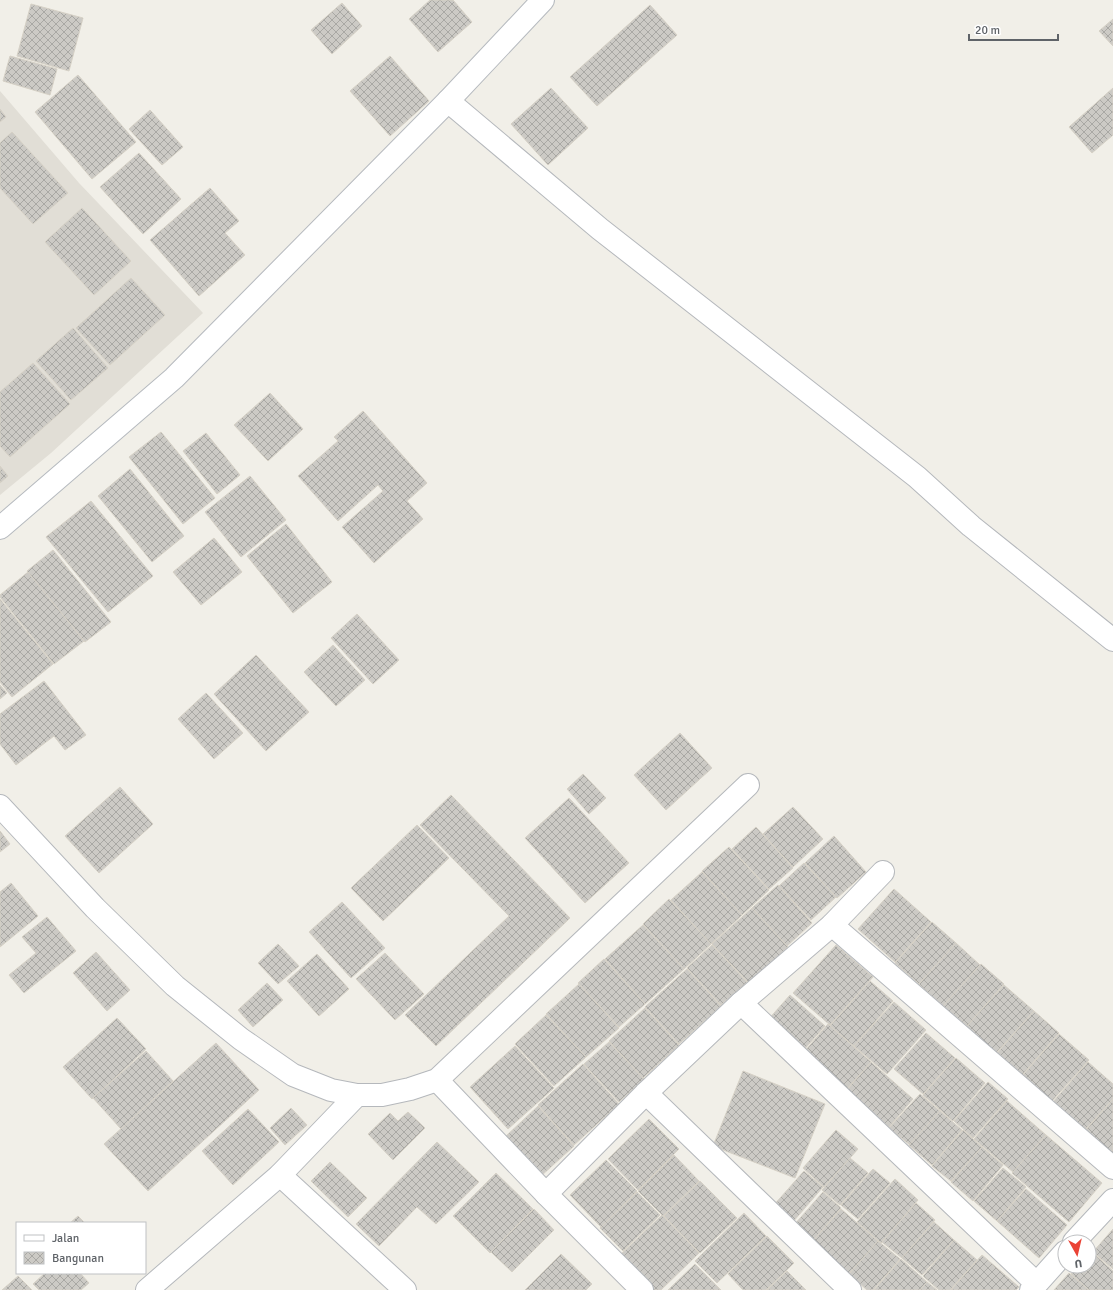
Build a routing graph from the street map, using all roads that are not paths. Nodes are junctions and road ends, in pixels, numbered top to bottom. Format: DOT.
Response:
graph roads {
  1 [pos="543,0"];
  2 [pos="448,101"];
  3 [pos="0,528"];
  4 [pos="1113,640"];
  5 [pos="748,785"];
  6 [pos="0,806"];
  7 [pos="883,872"];
  8 [pos="832,925"];
  9 [pos="740,1003"];
  10 [pos="437,1080"];
  11 [pos="646,1093"];
  12 [pos="357,1095"];
  13 [pos="1113,1168"];
  14 [pos="280,1175"];
  15 [pos="546,1194"];
  16 [pos="1113,1200"];
  17 [pos="1081,1234"];
  18 [pos="1057,1261"];
  19 [pos="1034,1287"];
  20 [pos="147,1290"];
  21 [pos="405,1290"];
  22 [pos="642,1290"];
  23 [pos="850,1290"];
  1 -- 2 [label="street"];
  2 -- 3 [label="street"];
  2 -- 4 [label="street"];
  5 -- 10 [label="street"];
  6 -- 12 [label="street"];
  7 -- 8 [label="street"];
  8 -- 9 [label="street"];
  8 -- 13 [label="street"];
  9 -- 11 [label="street"];
  9 -- 19 [label="street"];
  10 -- 12 [label="street"];
  10 -- 15 [label="street"];
  11 -- 15 [label="street"];
  11 -- 23 [label="street"];
  12 -- 14 [label="street"];
  14 -- 20 [label="street"];
  14 -- 21 [label="street"];
  15 -- 22 [label="street"];
  16 -- 17 [label="street"];
  18 -- 19 [label="street"];
}
